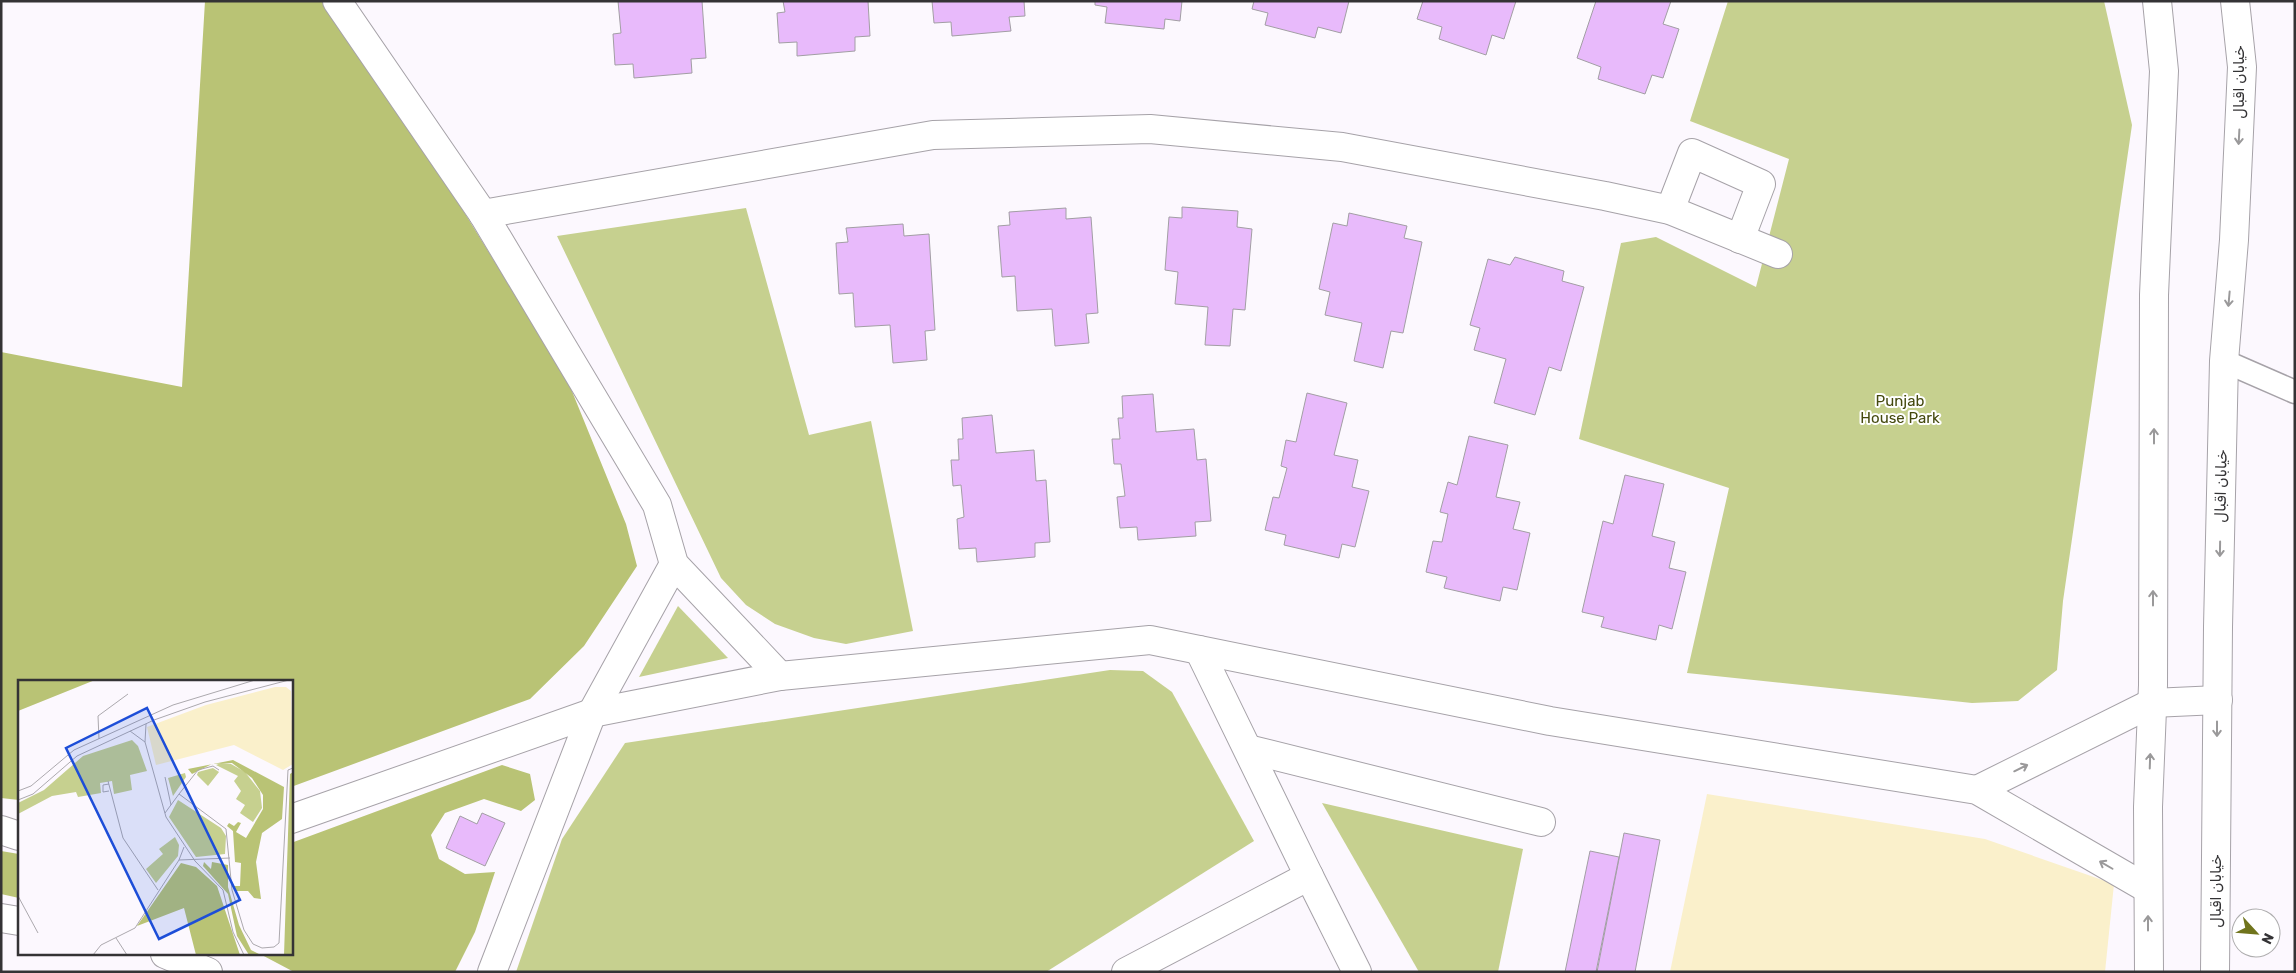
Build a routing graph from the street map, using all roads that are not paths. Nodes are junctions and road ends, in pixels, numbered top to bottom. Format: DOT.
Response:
graph roads {
  1 [pos="337,1"];
  2 [pos="2157,1"];
  3 [pos="2235,1"];
  4 [pos="1670,210"];
  5 [pos="483,214"];
  6 [pos="1740,239"];
  7 [pos="1778,254"];
  8 [pos="2224,361"];
  9 [pos="2295,392"];
  10 [pos="674,564"];
  11 [pos="1200,650"];
  12 [pos="780,676"];
  13 [pos="2218,700"];
  14 [pos="2152,703"];
  15 [pos="592,713"];
  16 [pos="1248,749"];
  17 [pos="1977,790"];
  18 [pos="292,819"];
  19 [pos="1541,822"];
  20 [pos="1,830"];
  21 [pos="18,836"];
  22 [pos="1309,876"];
  23 [pos="2148,889"];
  24 [pos="1,918"];
  25 [pos="18,921"];
  26 [pos="170,956"];
  27 [pos="208,972"];
  28 [pos="492,972"];
  29 [pos="1126,972"];
  30 [pos="1357,972"];
  31 [pos="2148,972"];
  32 [pos="2216,972"];
  1 -- 5 [label="street"];
  14 -- 2 [label="street, one-way"];
  3 -- 8 [label="street, خیابان اقبال, one-way"];
  4 -- 5 [label="street"];
  4 -- 6 [label="street"];
  4 -- 6 [label="street"];
  5 -- 10 [label="street"];
  6 -- 7 [label="street"];
  8 -- 9 [label="lane"];
  8 -- 13 [label="street, خیابان اقبال, one-way"];
  10 -- 12 [label="street"];
  10 -- 15 [label="street"];
  11 -- 12 [label="street"];
  11 -- 16 [label="street"];
  11 -- 17 [label="street"];
  12 -- 15 [label="street"];
  13 -- 14 [label="street"];
  13 -- 32 [label="street, خیابان اقبال, one-way"];
  17 -- 14 [label="street, one-way"];
  23 -- 14 [label="street, one-way"];
  15 -- 18 [label="street"];
  15 -- 28 [label="street"];
  16 -- 19 [label="street"];
  16 -- 22 [label="street"];
  23 -- 17 [label="street, one-way"];
  20 -- 21 [label="street"];
  22 -- 29 [label="street"];
  22 -- 30 [label="street"];
  31 -- 23 [label="street, one-way"];
  24 -- 25 [label="street"];
  26 -- 27 [label="street"];
}
